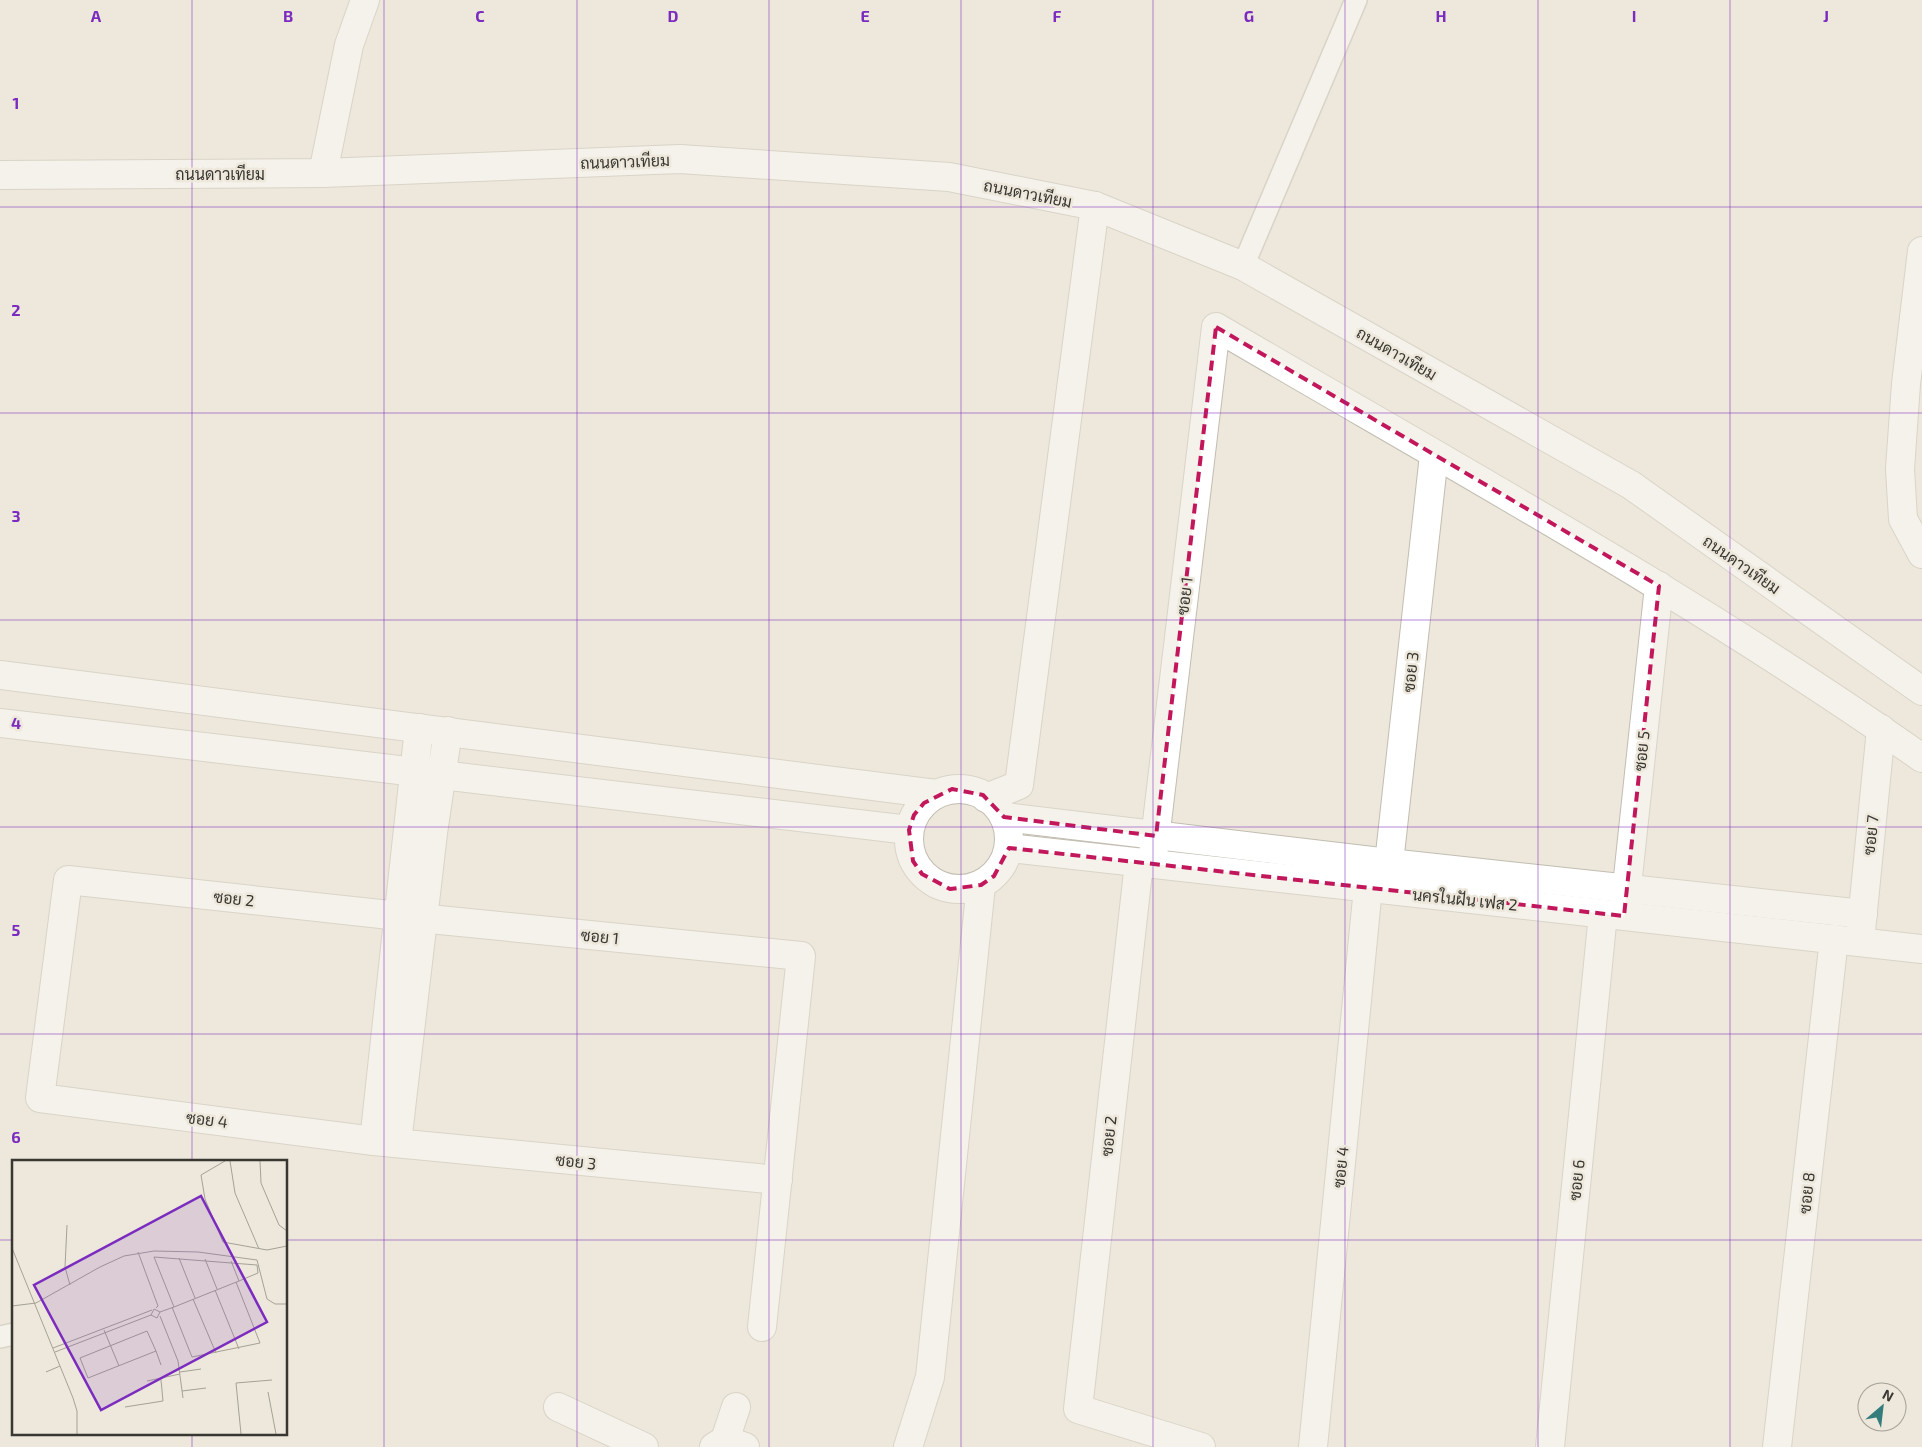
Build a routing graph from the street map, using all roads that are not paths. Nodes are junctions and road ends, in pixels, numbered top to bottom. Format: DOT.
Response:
graph roads {
  1 [pos="365,0"];
  2 [pos="1356,0"];
  3 [pos="323,173"];
  4 [pos="0,175"];
  5 [pos="1095,206"];
  6 [pos="1922,251"];
  7 [pos="1243,266"];
  8 [pos="1434,455"];
  9 [pos="1922,554"];
  10 [pos="1659,586"];
  11 [pos="0,675"];
  12 [pos="1922,691"];
  13 [pos="0,723"];
  14 [pos="419,728"];
  15 [pos="1881,729"];
  16 [pos="448,731"];
  17 [pos="1922,758"];
  18 [pos="414,772"];
  19 [pos="442,776"];
  20 [pos="936,794"];
  21 [pos="995,808"];
  22 [pos="909,830"];
  23 [pos="1156,836"];
  24 [pos="1009,848"];
  25 [pos="1145,864"];
  26 [pos="1381,880"];
  27 [pos="981,885"];
  28 [pos="1627,887"];
  29 [pos="1863,914"];
  30 [pos="1613,915"];
  31 [pos="411,917"];
  32 [pos="1834,939"];
  33 [pos="1860,942"];
  34 [pos="1922,949"];
  35 [pos="40,1098"];
  36 [pos="386,1142"];
  37 [pos="778,1180"];
  38 [pos="762,1327"];
  39 [pos="558,1407"];
  40 [pos="736,1407"];
  41 [pos="728,1445"];
  42 [pos="644,1447"];
  43 [pos="908,1447"];
  44 [pos="1201,1447"];
  45 [pos="1313,1447"];
  46 [pos="1550,1447"];
  47 [pos="1778,1447"];
  1 -- 3 [label="street"];
  2 -- 7 [label="lane"];
  3 -- 4 [label="street, ถนนดาวเทียม"];
  3 -- 5 [label="street, ถนนดาวเทียม"];
  5 -- 7 [label="street, ถนนดาวเทียม"];
  5 -- 21 [label="street"];
  6 -- 9 [label="street"];
  7 -- 12 [label="street, ถนนดาวเทียม"];
  8 -- 10 [label="street"];
  8 -- 23 [label="street, ซอย 1"];
  8 -- 26 [label="street, ซอย 3"];
  10 -- 15 [label="street"];
  10 -- 28 [label="street, ซอย 5"];
  11 -- 14 [label="street"];
  13 -- 18 [label="street"];
  14 -- 16 [label="street"];
  14 -- 18 [label="street"];
  15 -- 17 [label="street"];
  15 -- 29 [label="street, ซอย 7"];
  16 -- 19 [label="street"];
  16 -- 20 [label="street"];
  18 -- 19 [label="street"];
  18 -- 31 [label="street"];
  19 -- 22 [label="street"];
  19 -- 31 [label="street"];
  20 -- 21 [label="street"];
  20 -- 22 [label="street"];
  21 -- 23 [label="street, นครในฝัน เฟส 2"];
  21 -- 24 [label="street"];
  22 -- 27 [label="street"];
  23 -- 25 [label="street, ซอย 1"];
  23 -- 26 [label="street, นครในฝัน เฟส 2"];
  24 -- 25 [label="street, นครในฝัน เฟส 2"];
  24 -- 27 [label="street"];
  25 -- 26 [label="street, นครในฝัน เฟส 2"];
  25 -- 44 [label="street, ซอย 2"];
  26 -- 28 [label="street, นครในฝัน เฟส 2"];
  26 -- 30 [label="street, นครในฝัน เฟส 2"];
  26 -- 45 [label="street, ซอย 4"];
  27 -- 43 [label="street"];
  28 -- 29 [label="street, นครในฝัน เฟส 2"];
  28 -- 30 [label="street, ซอย 5"];
  29 -- 33 [label="street, ซอย 7"];
  30 -- 32 [label="street, นครในฝัน เฟส 2"];
  30 -- 46 [label="street, ซอย 6"];
  31 -- 35 [label="street, ซอย 2"];
  31 -- 36 [label="street"];
  31 -- 37 [label="street, ซอย 1"];
  32 -- 33 [label="street, นครในฝัน เฟส 2"];
  32 -- 47 [label="street, ซอย 8"];
  33 -- 34 [label="street, นครในฝัน เฟส 2"];
  35 -- 36 [label="street, ซอย 4"];
  36 -- 37 [label="street, ซอย 3"];
  37 -- 38 [label="street"];
  39 -- 42 [label="street"];
  40 -- 41 [label="street"];
}
